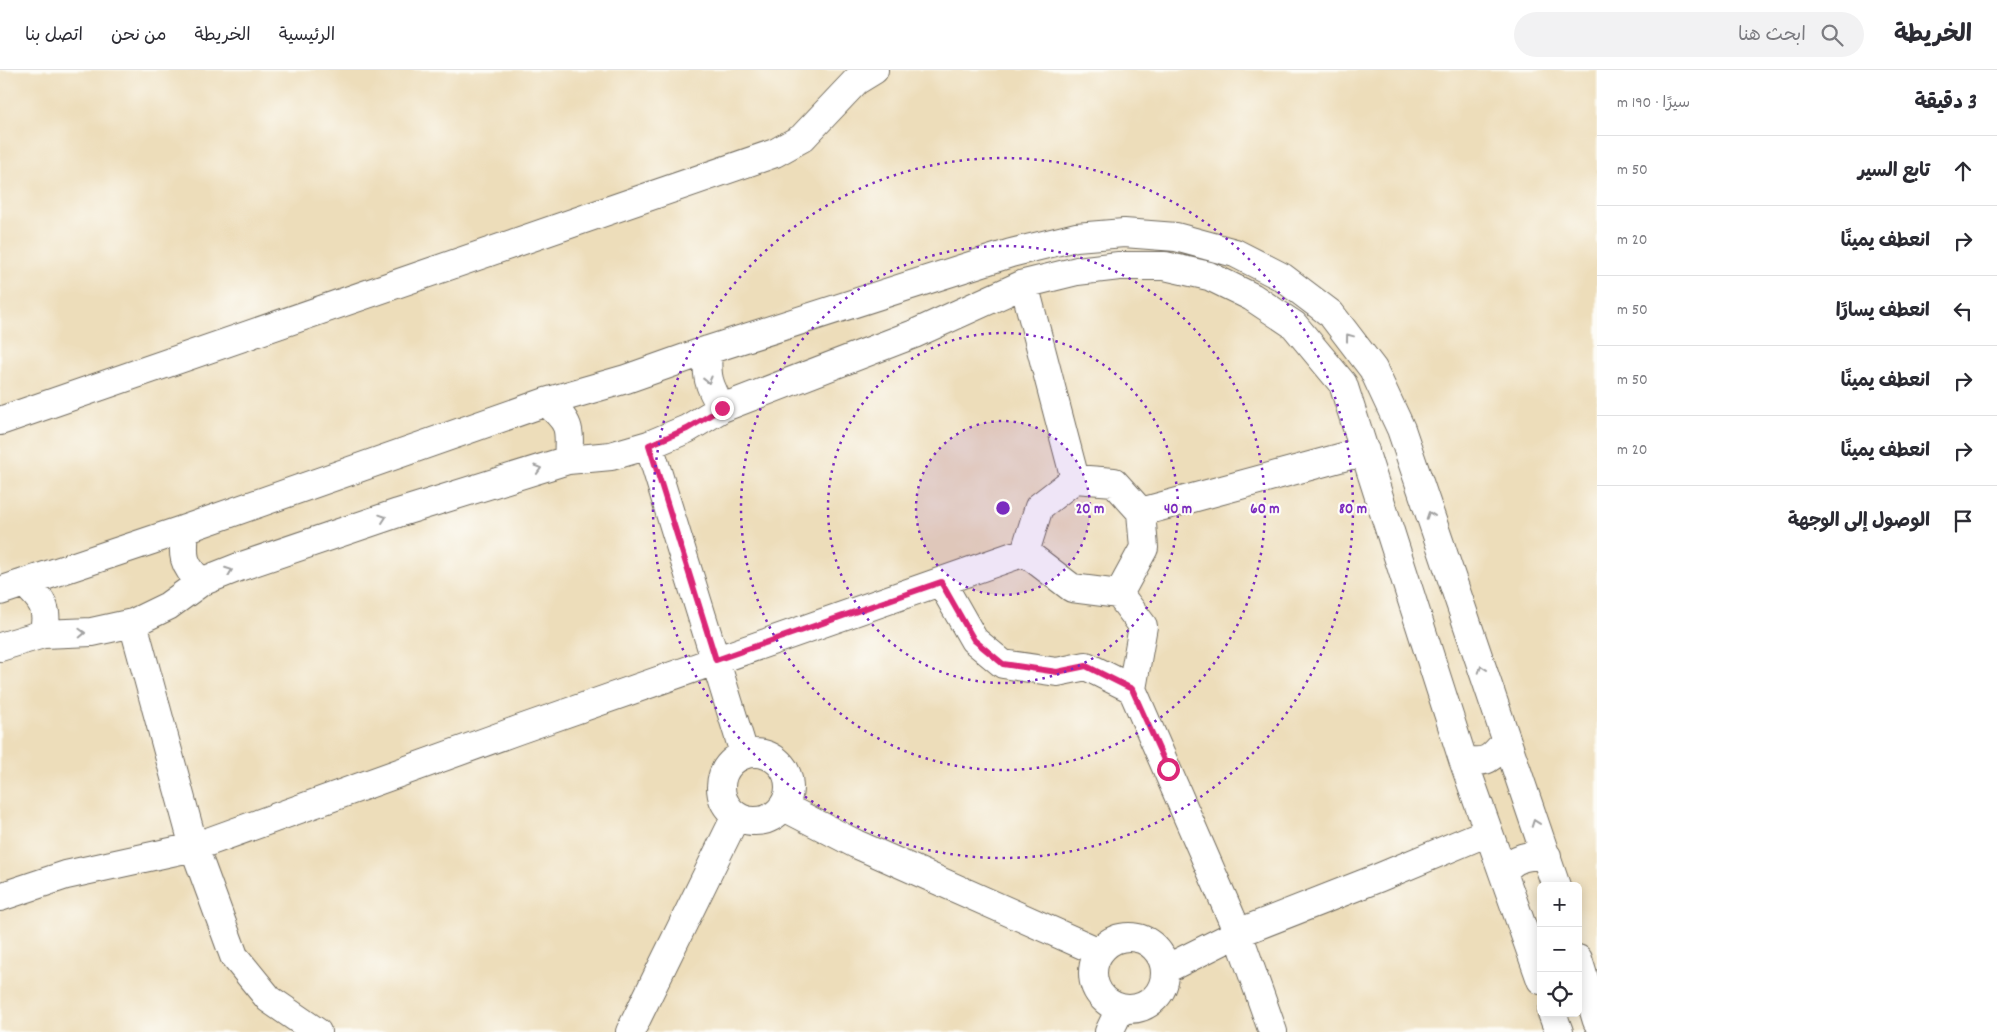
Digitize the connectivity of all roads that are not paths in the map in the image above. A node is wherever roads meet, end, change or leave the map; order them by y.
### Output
1 (874, 70) edge
2 (1024, 284) junction
3 (708, 350) junction
4 (1373, 369) junction
5 (1343, 384) junction
6 (546, 402) junction
7 (722, 408) junction
8 (0, 422) edge
9 (649, 445) junction
10 (1365, 451) junction
11 (568, 460) junction
12 (1075, 479) junction
13 (1141, 512) junction
14 (185, 529) junction
15 (1025, 552) junction
16 (201, 582) junction
17 (941, 582) junction
18 (12, 587) edge
19 (1119, 594) junction
20 (133, 623) junction
21 (43, 634) junction
22 (0, 647) edge
23 (716, 660) junction
24 (1132, 689) junction
25 (1506, 741) junction
26 (744, 753) junction
27 (1463, 760) junction
28 (784, 807) junction
29 (736, 816) junction
30 (1488, 832) junction
31 (194, 847) junction
32 (1547, 856) junction
33 (1503, 872) junction
34 (1555, 882) edge
35 (0, 897) edge
36 (1238, 933) junction
37 (1099, 952) junction
38 (1166, 969) junction
39 (1538, 972) edge
40 (1582, 972) edge
41 (1553, 1017) edge
42 (1115, 1021) edge
43 (1597, 1022) edge
44 (317, 1032) edge
45 (630, 1032) edge
46 (1273, 1032) edge
47 (1558, 1032) edge

1 - 8 street
2 - 5 street
2 - 7 street
2 - 12 street
4 -> 3 street
3 - 6 street
3 -> 7 street
4 - 5 street
25 -> 4 street
5 - 10 street
6 - 11 street
6 - 14 street
7 - 9 street
9 - 11 street
9 - 23 street
10 - 13 street
10 - 27 street
16 -> 11 street
12 - 13 street
12 - 15 street
13 - 19 street
14 - 16 street
14 - 18 street
15 - 17 street
15 - 19 street
16 - 20 street
17 - 23 street
17 - 24 street
18 - 21 street
19 - 24 street
21 -> 20 street
20 - 31 street
21 - 22 street
23 - 26 street
23 - 31 street
24 - 36 street
25 - 27 street
32 -> 25 street
26 - 28 street
26 - 29 street
27 - 30 street
28 - 29 street
28 - 37 street
29 - 45 street
30 - 33 street
30 - 36 street
31 - 35 street
31 - 44 street
32 - 33 street
32 - 34 street
33 - 39 street
36 - 38 street
36 - 46 street
37 - 38 street
37 - 42 street
38 - 42 street
40 - 43 street
41 - 47 street

